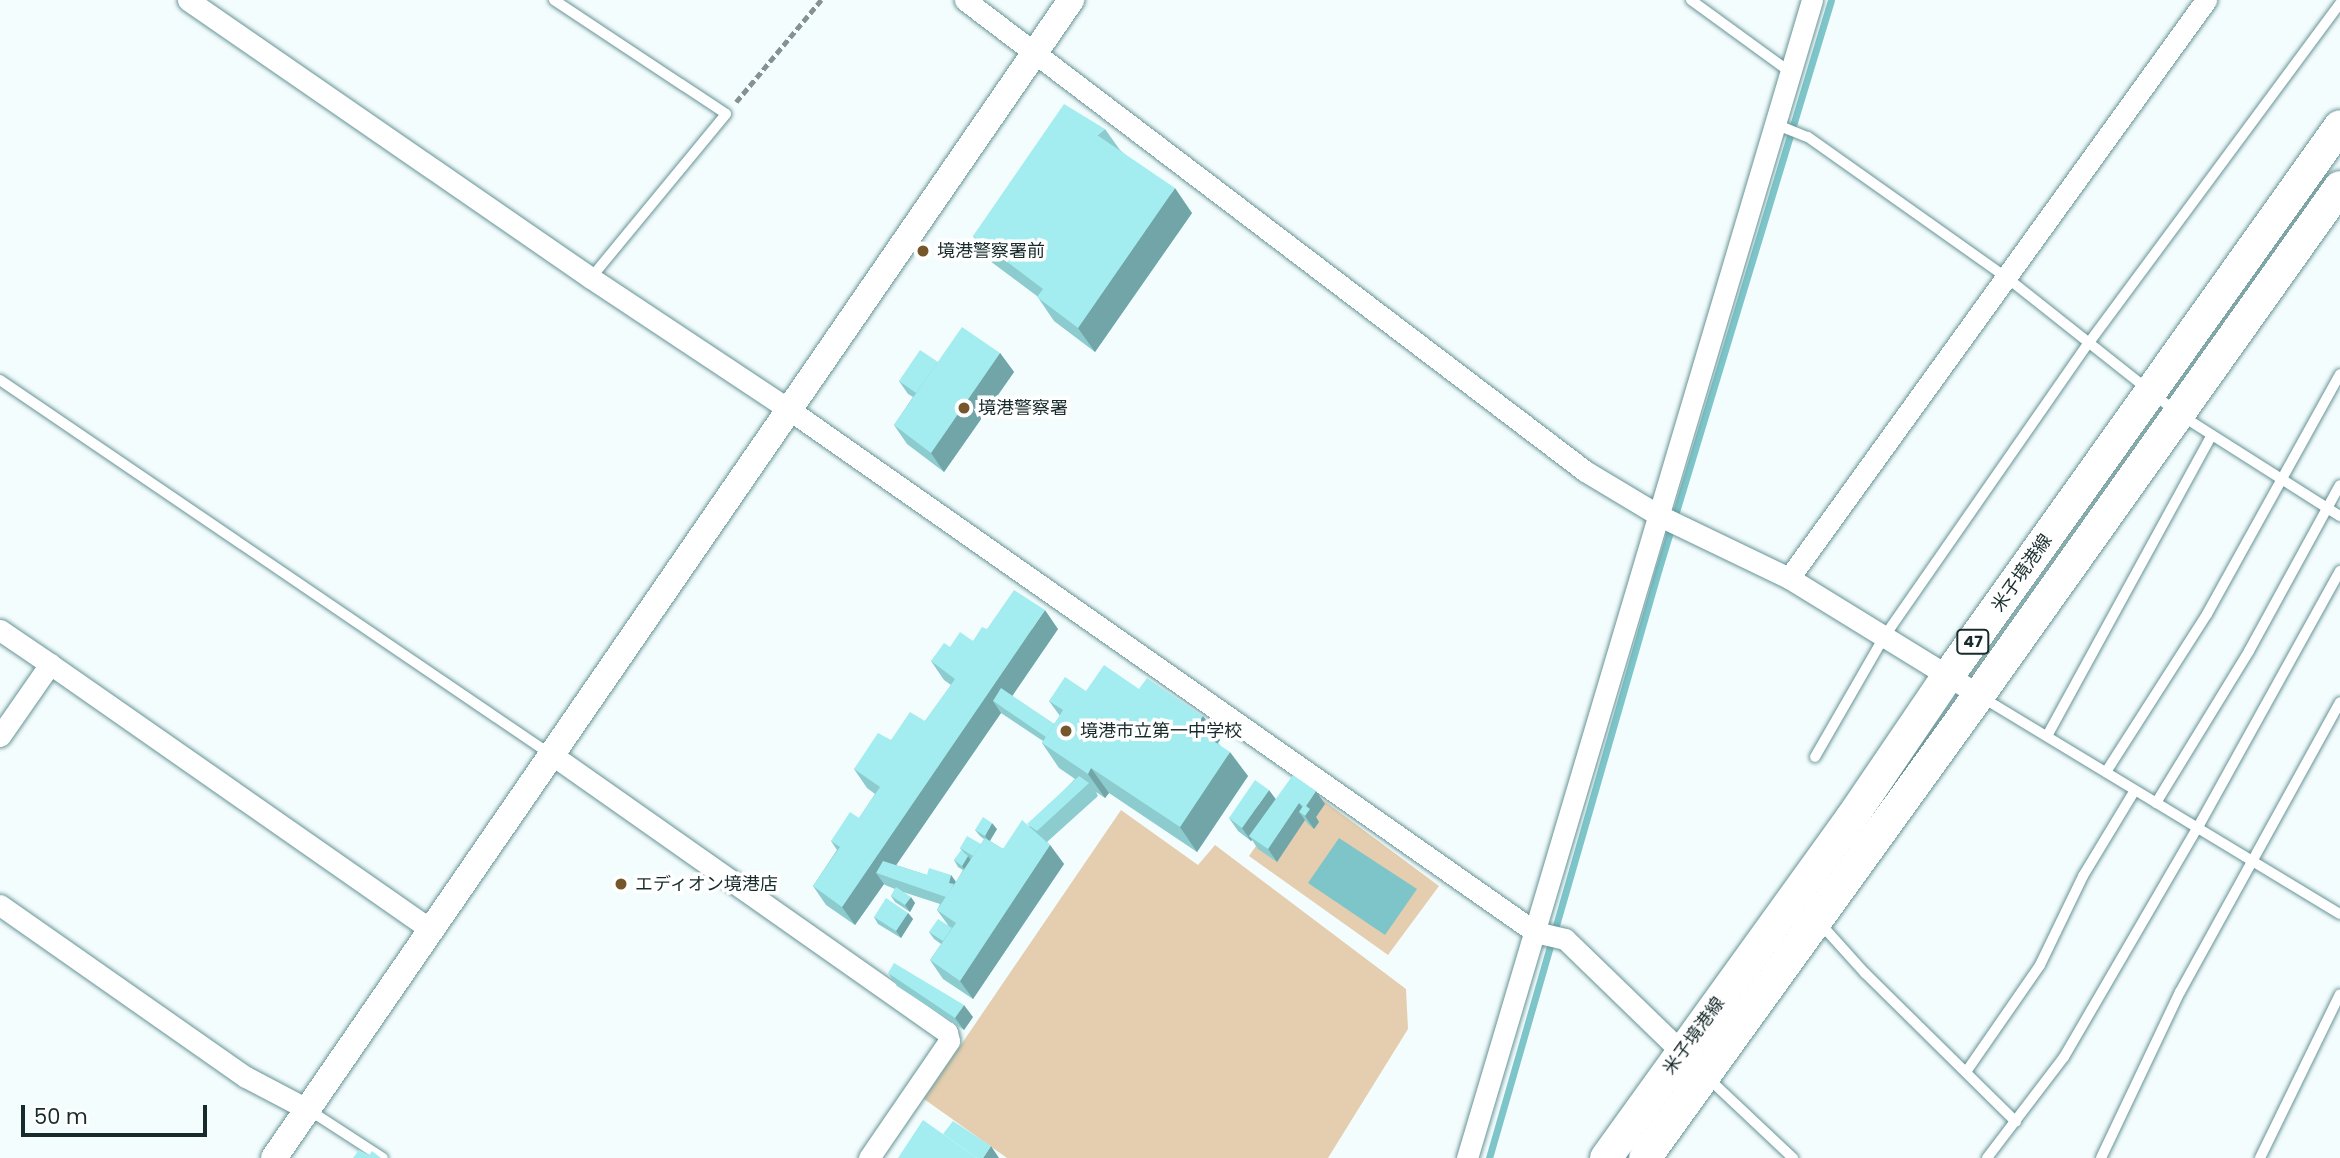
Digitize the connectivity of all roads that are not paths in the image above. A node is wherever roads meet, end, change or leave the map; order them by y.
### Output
1 (188, 0) edge
2 (554, 0) edge
3 (965, 0) edge
4 (1071, 0) edge
5 (1691, 0) edge
6 (1812, 0) edge
7 (2206, 0) edge
8 (2340, 3) edge
9 (1035, 53) junction
10 (1790, 72) junction
11 (1775, 124) junction
12 (2340, 126) edge
13 (2340, 187) edge
14 (2006, 277) junction
15 (592, 278) junction
16 (2088, 344) junction
17 (2340, 374) edge
18 (0, 380) edge
19 (2151, 392) junction
20 (787, 408) junction
21 (2179, 414) junction
22 (2212, 435) junction
23 (2280, 478) junction
24 (2340, 485) edge
25 (2327, 508) junction
26 (1660, 516) junction
27 (2340, 516) edge
28 (2340, 571) edge
29 (1788, 578) junction
30 (0, 630) edge
31 (1884, 636) junction
32 (50, 664) junction
33 (1948, 676) junction
34 (1979, 695) junction
35 (2340, 702) edge
36 (0, 736) edge
37 (2048, 736) junction
38 (551, 754) junction
39 (1815, 757) dead end
40 (2106, 772) junction
41 (2135, 790) junction
42 (2156, 803) junction
43 (2198, 827) junction
44 (2253, 861) junction
45 (0, 905) edge
46 (2340, 914) edge
47 (1817, 919) junction
48 (430, 929) junction
49 (1535, 932) junction
50 (2340, 994) edge
51 (1683, 1052) junction
52 (1966, 1072) junction
53 (1705, 1075) junction
54 (307, 1110) junction
55 (2016, 1122) junction
56 (274, 1158) edge
57 (383, 1158) edge
58 (869, 1158) edge
59 (1467, 1158) edge
60 (1606, 1158) edge
61 (1645, 1158) edge
62 (1793, 1158) edge
63 (1987, 1158) edge
64 (2101, 1158) edge
65 (2260, 1158) edge

1 - 15 street
2 - 15 lane
3 - 9 street
4 - 9 street
5 - 10 lane
6 - 10 street
7 - 14 street
8 - 16 lane
9 - 20 street
9 - 26 street
10 - 11 street
11 - 14 lane
11 - 26 street
12 - 19 main road, 米子境港線 / 47
13 - 21 main road, 米子境港線 / 47
14 - 16 lane
14 - 29 street
15 - 20 street
16 - 19 lane
16 - 31 lane
17 - 23 lane
18 - 38 lane
19 - 21 lane
19 - 33 main road, 米子境港線 / 47
20 - 38 street
20 - 49 street
21 - 22 lane
21 - 34 main road, 米子境港線 / 47
22 - 23 lane
22 - 37 lane
23 - 25 lane
23 - 40 lane
24 - 25 lane
25 - 27 lane
25 - 42 lane
26 - 29 street
26 - 49 street
28 - 43 lane
29 - 31 street
30 - 32 street
31 - 33 street
31 - 39 lane
32 - 36 street
32 - 48 street
33 - 34 street
33 - 51 main road, 米子境港線 / 47
34 - 37 lane
34 - 47 main road, 米子境港線 / 47
35 - 44 lane
37 - 40 lane
38 - 48 street
38 - 58 street
40 - 41 lane
41 - 42 lane
41 - 52 lane
42 - 43 lane
43 - 44 lane
43 - 55 lane
44 - 46 lane
44 - 64 lane
45 - 54 street
47 - 52 lane
47 - 53 main road, 米子境港線 / 47
48 - 54 street
49 - 51 street
49 - 59 street
50 - 65 lane
51 - 53 street
51 - 60 main road, 米子境港線 / 47
52 - 55 lane
53 - 61 main road, 米子境港線 / 47
53 - 62 lane
54 - 56 street
54 - 57 lane
55 - 63 lane

